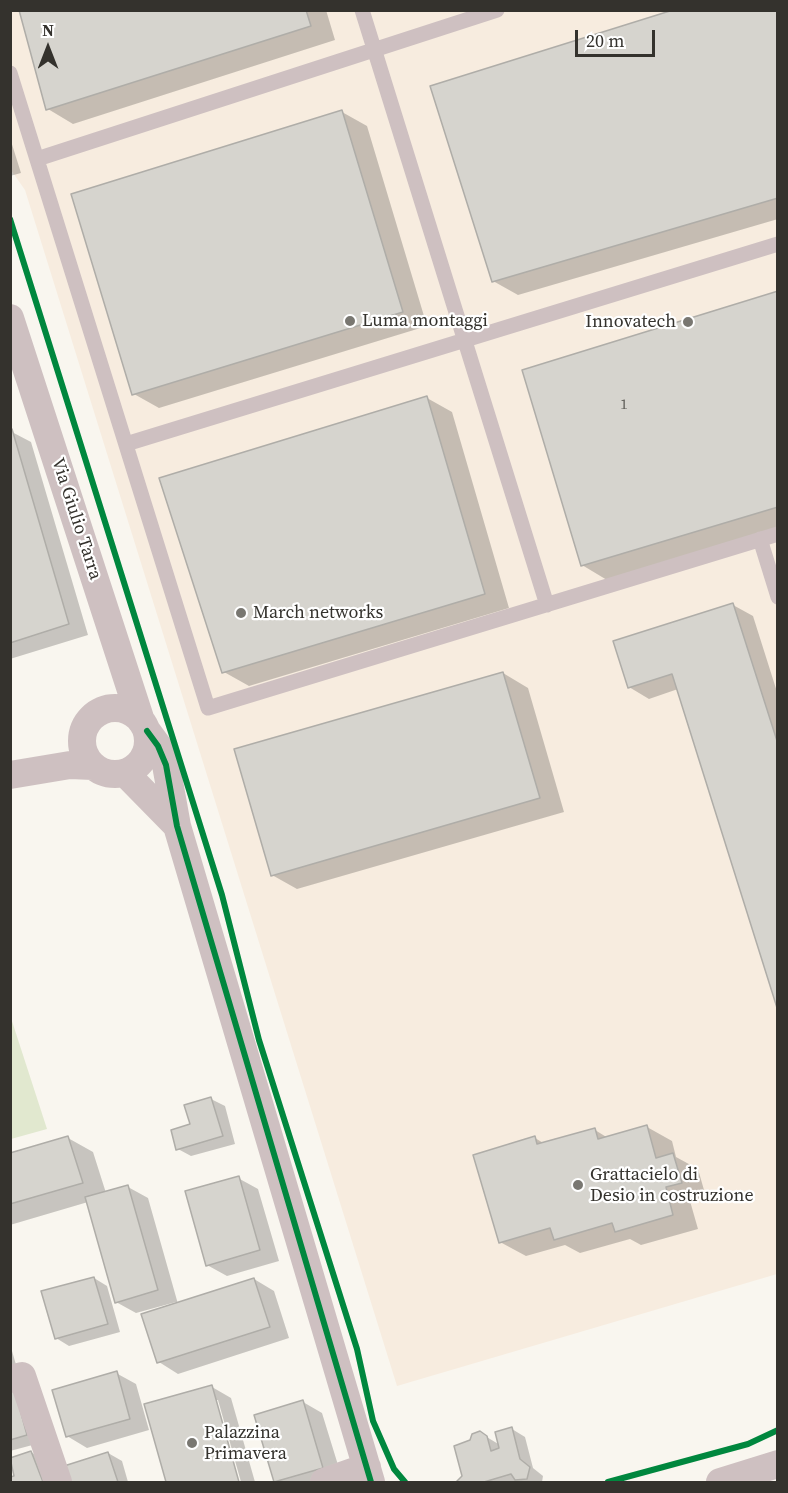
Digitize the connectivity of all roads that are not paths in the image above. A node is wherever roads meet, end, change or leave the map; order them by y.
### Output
1 (362, 10) edge
2 (497, 10) edge
3 (374, 50) junction
4 (10, 73) edge
5 (37, 159) junction
6 (777, 244) edge
7 (10, 318) edge
8 (464, 340) junction
9 (126, 444) junction
10 (777, 534) edge
11 (760, 539) junction
12 (777, 597) edge
13 (547, 605) junction
14 (144, 726) junction
15 (82, 734) junction
16 (93, 766) junction
17 (125, 773) junction
18 (10, 774) edge
19 (177, 826) junction
20 (16, 1377) edge
21 (777, 1464) edge
22 (374, 1477) edge
23 (58, 1482) edge
24 (324, 1482) edge
25 (720, 1482) edge

1 - 3 lane
2 - 3 lane
3 - 5 lane
3 - 8 lane
4 - 5 lane
5 - 9 lane
6 - 8 lane
7 - 14 street, Via Giulio Tarra
8 - 9 lane
8 - 13 lane
9 - 13 lane
10 - 11 lane
11 - 12 lane
11 - 13 lane
14 - 15 street
14 - 17 street
14 - 19 street
15 - 16 street
15 - 18 street
16 - 17 street
16 - 18 street
17 - 19 street
19 - 22 street
20 - 23 street
21 - 25 street
22 - 24 street

